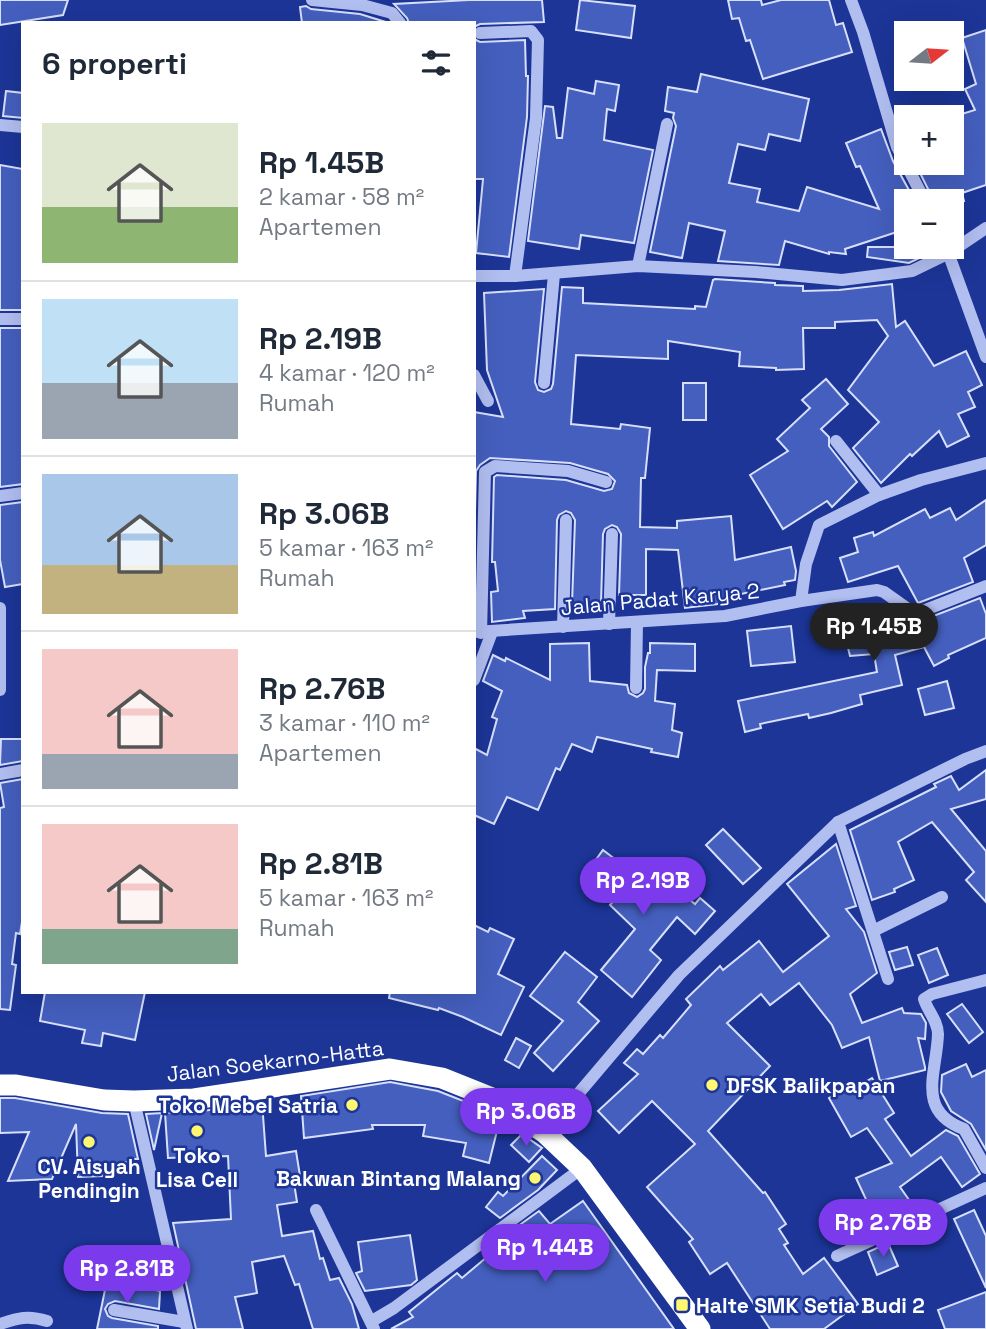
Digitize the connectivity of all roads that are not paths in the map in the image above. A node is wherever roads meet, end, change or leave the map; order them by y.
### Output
1 (312, 0) edge
2 (850, 0) edge
3 (399, 21) edge
4 (480, 33) dead end
5 (667, 124) dead end
6 (0, 125) edge
7 (21, 127) edge
8 (919, 189) edge
9 (986, 228) edge
10 (964, 240) edge
11 (932, 259) edge
12 (950, 259) edge
13 (638, 267) junction
14 (554, 274) junction
15 (476, 276) edge
16 (515, 276) junction
17 (0, 319) edge
18 (21, 319) edge
19 (986, 357) edge
20 (476, 379) edge
21 (544, 383) dead end
22 (488, 401) dead end
23 (835, 441) dead end
24 (986, 463) edge
25 (606, 482) dead end
26 (21, 493) edge
27 (879, 495) junction
28 (0, 496) edge
29 (566, 520) dead end
30 (611, 534) dead end
31 (986, 586) edge
32 (801, 601) junction
33 (0, 608) edge
34 (637, 622) junction
35 (610, 624) junction
36 (563, 627) junction
37 (483, 632) edge
38 (476, 669) edge
39 (636, 688) dead end
40 (0, 690) edge
41 (986, 751) edge
42 (21, 769) edge
43 (0, 774) edge
44 (838, 822) junction
45 (942, 897) dead end
46 (873, 931) junction
47 (888, 978) dead end
48 (986, 980) edge
49 (0, 1085) edge
50 (134, 1101) junction
51 (545, 1133) junction
52 (582, 1168) junction
53 (986, 1168) edge
54 (986, 1188) edge
55 (316, 1210) dead end
56 (837, 1256) dead end
57 (114, 1310) dead end
58 (47, 1321) dead end
59 (0, 1324) edge
60 (186, 1325) edge
61 (373, 1325) edge
62 (700, 1329) edge

1 - 3 street
2 - 8 street
4 - 16 street
5 - 13 street
6 - 7 street
9 - 10 street
11 - 13 street
12 - 19 street
13 - 14 street
14 - 16 street
14 - 21 street
15 - 16 street
17 - 18 street
20 - 22 street
23 - 27 street
24 - 27 street
25 - 37 street
26 - 28 street
27 - 32 street
29 - 36 street
30 - 35 street
31 - 32 street, Jalan Padat Karya 2
32 - 34 street, Jalan Padat Karya 2
33 - 40 street
34 - 35 street, Jalan Padat Karya 2
34 - 39 street
35 - 36 street, Jalan Padat Karya 2
36 - 37 street, Jalan Padat Karya 2
37 - 38 street
41 - 44 street
42 - 43 street
44 - 46 street
44 - 51 street
45 - 46 street
46 - 47 street
48 - 53 street
49 - 50 highway, Jalan Soekarno-Hatta
50 - 51 highway, Jalan Soekarno-Hatta
50 - 60 street
51 - 52 highway, Jalan Soekarno-Hatta
52 - 61 street
52 - 62 highway, Jalan Soekarno-Hatta
54 - 56 street
55 - 61 street
57 - 60 street
58 - 59 street

